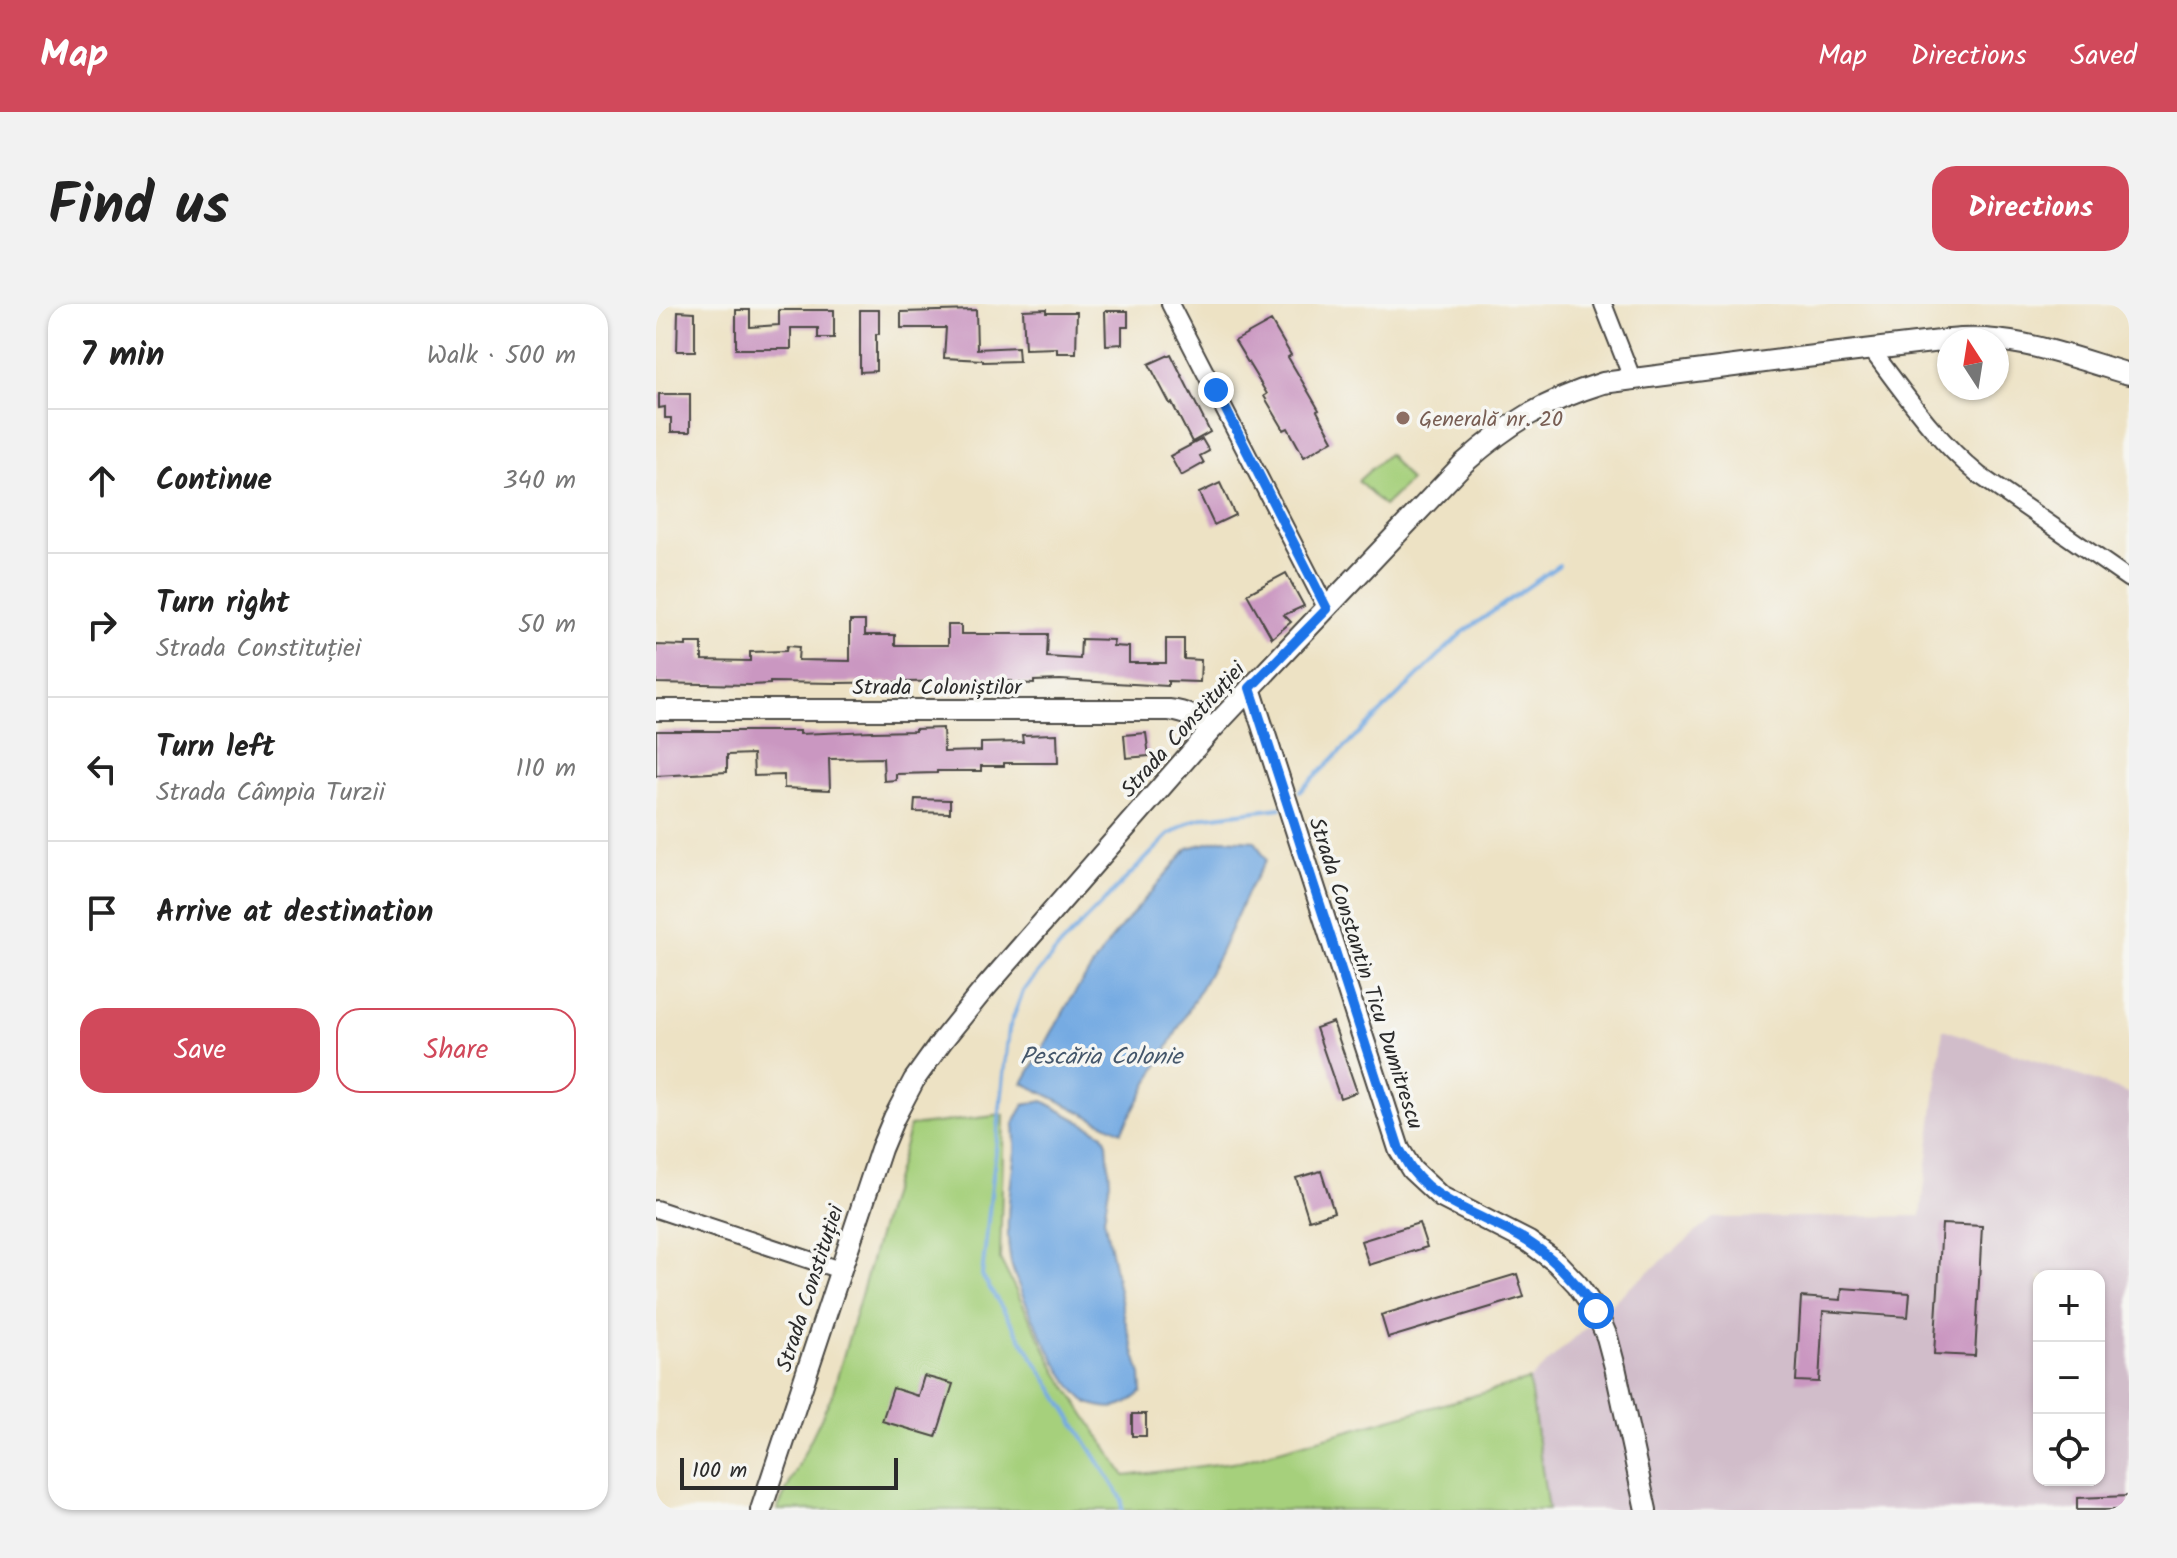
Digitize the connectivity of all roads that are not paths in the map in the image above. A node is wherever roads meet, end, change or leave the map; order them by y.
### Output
1 (1170, 304) edge
2 (1603, 304) edge
3 (2009, 340) edge
4 (1937, 341) edge
5 (1870, 348) junction
6 (2129, 374) edge
7 (1632, 378) junction
8 (2129, 579) edge
9 (1327, 609) junction
10 (1250, 688) junction
11 (656, 710) edge
12 (1212, 729) junction
13 (656, 1209) edge
14 (840, 1270) junction
15 (761, 1510) edge
16 (1646, 1510) edge

1 - 9 street
2 - 7 street
3 - 6 street, Strada Constituției
4 - 5 street, Strada Constituției
5 - 7 street, Strada Constituției
5 - 8 street
7 - 9 street, Strada Constituției
9 - 10 street, Strada Constituției
10 - 12 street, Strada Constituției
10 - 16 street, Strada Constantin Ticu Dumitrescu
11 - 12 street, Strada Coloniștilor
12 - 14 street, Strada Constituției
13 - 14 street
14 - 15 street, Strada Constituției

